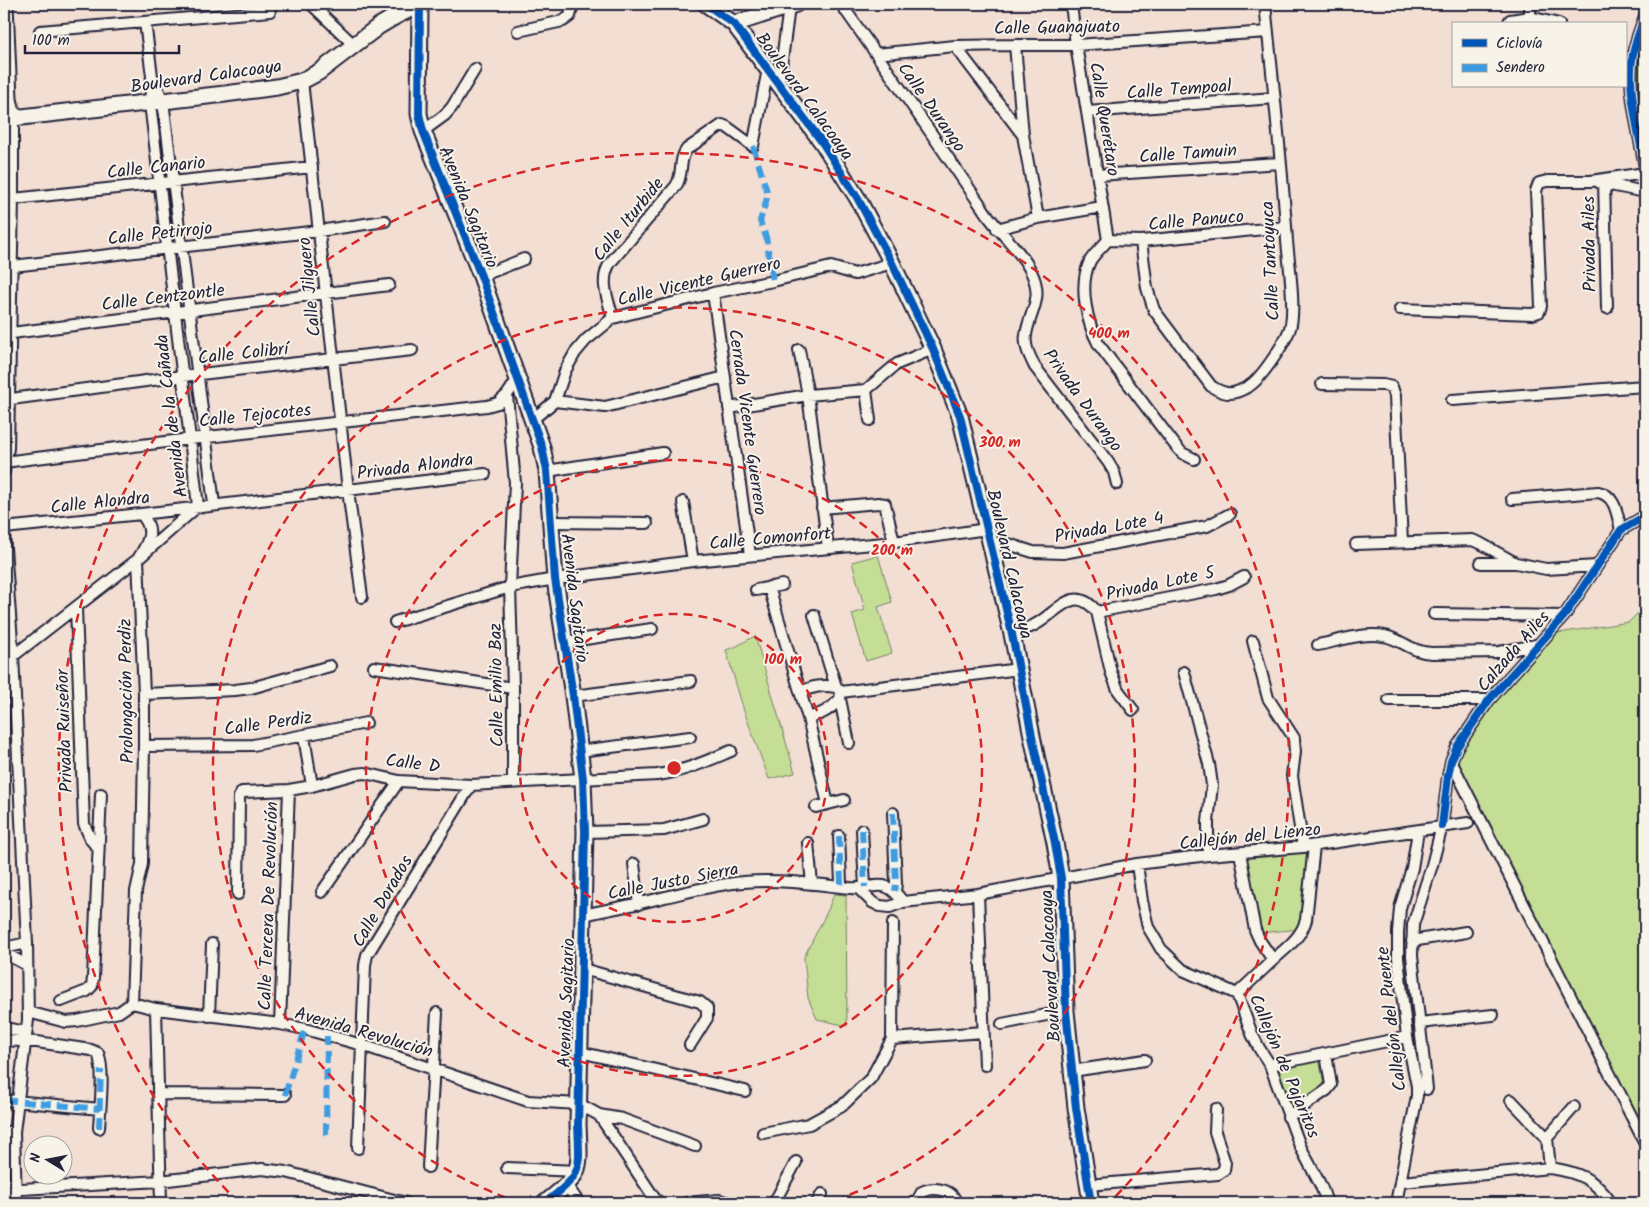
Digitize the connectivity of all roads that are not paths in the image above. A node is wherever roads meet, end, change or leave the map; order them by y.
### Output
1 (5, 4) edge
2 (311, 4) edge
3 (420, 4) edge
4 (573, 4) edge
5 (706, 4) edge
6 (841, 4) edge
7 (1070, 4) edge
8 (1265, 4) edge
9 (1530, 4) edge
10 (793, 5) edge
11 (393, 10) edge
12 (270, 11) dead end
13 (1530, 16) junction
14 (1645, 16) edge
15 (145, 22) junction
16 (1509, 22) edge
17 (1552, 22) edge
18 (734, 24) junction
19 (40, 31) dead end
20 (518, 31) dead end
21 (1268, 32) junction
22 (1015, 44) junction
23 (355, 46) junction
24 (955, 46) junction
25 (1076, 46) junction
26 (876, 54) junction
27 (475, 69) dead end
28 (768, 69) junction
29 (302, 81) junction
30 (779, 83) junction
31 (1274, 98) junction
32 (157, 102) junction
33 (7, 112) edge
34 (1087, 112) junction
35 (423, 131) junction
36 (1023, 135) junction
37 (1280, 163) junction
38 (312, 166) junction
39 (1645, 167) edge
40 (1645, 173) edge
41 (1098, 175) junction
42 (173, 182) junction
43 (1604, 182) junction
44 (160, 184) junction
45 (1645, 192) edge
46 (8, 199) edge
47 (1102, 207) junction
48 (1038, 218) junction
49 (385, 221) dead end
50 (1286, 228) junction
51 (997, 229) junction
52 (319, 231) junction
53 (1108, 240) junction
54 (1141, 241) junction
55 (182, 248) junction
56 (168, 249) junction
57 (524, 259) dead end
58 (892, 263) junction
59 (8, 266) edge
60 (480, 276) junction
61 (390, 285) dead end
62 (713, 292) junction
63 (326, 294) junction
64 (1607, 308) dead end
65 (1400, 309) dead end
66 (189, 310) junction
67 (175, 311) junction
68 (613, 318) junction
69 (7, 333) edge
70 (933, 349) junction
71 (412, 350) dead end
72 (799, 350) dead end
73 (333, 359) junction
74 (197, 374) junction
75 (183, 376) junction
76 (725, 377) junction
77 (517, 380) junction
78 (1322, 384) dead end
79 (1645, 386) edge
80 (866, 390) junction
81 (507, 395) junction
82 (808, 396) junction
83 (6, 400) edge
84 (1452, 400) dead end
85 (555, 401) junction
86 (729, 408) junction
87 (533, 419) junction
88 (870, 420) dead end
89 (340, 422) junction
90 (205, 437) junction
91 (190, 439) junction
92 (663, 453) dead end
93 (1194, 459) dead end
94 (5, 465) edge
95 (547, 471) junction
96 (485, 474) dead end
97 (1118, 484) dead end
98 (348, 490) junction
99 (1512, 499) dead end
100 (683, 502) dead end
101 (214, 504) junction
102 (198, 506) junction
103 (822, 508) junction
104 (142, 514) junction
105 (1230, 514) dead end
106 (1645, 516) edge
107 (551, 522) junction
108 (647, 523) dead end
109 (4, 528) edge
110 (1621, 530) junction
111 (4, 534) edge
112 (989, 536) junction
113 (894, 542) junction
114 (1402, 542) junction
115 (1356, 544) dead end
116 (828, 548) junction
117 (750, 555) junction
118 (138, 559) junction
119 (692, 561) junction
120 (1480, 563) dead end
121 (1516, 563) junction
122 (1597, 566) junction
123 (1244, 577) dead end
124 (555, 578) junction
125 (782, 585) dead end
126 (510, 587) junction
127 (769, 587) junction
128 (756, 590) dead end
129 (362, 597) dead end
130 (76, 608) junction
131 (1097, 612) junction
132 (1434, 614) dead end
133 (814, 615) dead end
134 (1564, 616) junction
135 (395, 622) dead end
136 (652, 629) dead end
137 (1012, 634) junction
138 (1253, 641) dead end
139 (565, 642) junction
140 (1318, 645) dead end
141 (1536, 645) junction
142 (13, 656) junction
143 (4, 663) edge
144 (330, 666) dead end
145 (374, 667) dead end
146 (1019, 669) junction
147 (1184, 672) dead end
148 (692, 681) dead end
149 (513, 688) junction
150 (801, 692) junction
151 (839, 693) junction
152 (144, 694) junction
153 (573, 696) junction
154 (1389, 700) dead end
155 (1489, 700) junction
156 (1132, 710) dead end
157 (808, 718) junction
158 (366, 723) dead end
159 (304, 736) junction
160 (690, 737) dead end
161 (849, 743) dead end
162 (144, 746) junction
163 (580, 751) junction
164 (731, 751) dead end
165 (1451, 762) junction
166 (583, 779) junction
167 (399, 781) junction
168 (513, 783) junction
169 (471, 785) junction
170 (312, 786) junction
171 (289, 790) junction
172 (101, 794) dead end
173 (844, 800) dead end
174 (828, 804) junction
175 (816, 807) dead end
176 (893, 813) dead end
177 (704, 819) dead end
178 (1468, 823) dead end
179 (1442, 826) junction
180 (862, 830) dead end
181 (1418, 831) junction
182 (586, 832) junction
183 (839, 836) dead end
184 (808, 844) dead end
185 (1314, 846) junction
186 (1302, 847) junction
187 (98, 848) junction
188 (1240, 853) junction
189 (1208, 855) junction
190 (634, 864) dead end
191 (1137, 864) junction
192 (1061, 878) junction
193 (812, 884) junction
194 (840, 887) junction
195 (862, 888) junction
196 (895, 891) junction
197 (322, 892) dead end
198 (238, 894) dead end
199 (978, 894) junction
200 (903, 902) junction
201 (639, 904) junction
202 (584, 915) junction
203 (893, 924) dead end
204 (1466, 932) dead end
205 (1412, 941) junction
206 (27, 943) junction
207 (212, 944) dead end
208 (4, 948) edge
209 (4, 953) edge
210 (1273, 960) junction
211 (27, 964) junction
212 (583, 969) junction
213 (1237, 994) junction
214 (61, 1001) dead end
215 (135, 1004) junction
216 (156, 1010) junction
217 (1066, 1011) junction
218 (28, 1012) junction
219 (436, 1013) dead end
220 (1492, 1015) dead end
221 (210, 1016) junction
222 (1419, 1023) junction
223 (280, 1024) junction
224 (1002, 1024) dead end
225 (4, 1028) edge
226 (983, 1032) junction
227 (26, 1037) junction
228 (1407, 1037) junction
229 (892, 1039) junction
230 (4, 1040) edge
231 (362, 1045) junction
232 (690, 1045) dead end
233 (580, 1052) junction
234 (1326, 1054) junction
235 (1145, 1060) dead end
236 (985, 1065) dead end
237 (1270, 1065) junction
238 (434, 1069) junction
239 (1072, 1071) junction
240 (1427, 1089) dead end
241 (745, 1091) dead end
242 (158, 1094) junction
243 (285, 1095) dead end
244 (4, 1100) edge
245 (1511, 1100) dead end
246 (17, 1101) junction
247 (579, 1104) junction
248 (1574, 1107) dead end
249 (100, 1109) junction
250 (1216, 1109) dead end
251 (599, 1115) junction
252 (1288, 1117) junction
253 (99, 1128) dead end
254 (9, 1132) edge
255 (762, 1133) dead end
256 (1547, 1138) junction
257 (1645, 1143) edge
258 (695, 1146) dead end
259 (358, 1148) dead end
260 (796, 1162) dead end
261 (428, 1167) dead end
262 (507, 1168) dead end
263 (1550, 1168) junction
264 (578, 1171) junction
265 (160, 1181) junction
266 (1401, 1182) junction
267 (1088, 1185) junction
268 (567, 1186) junction
269 (4, 1190) edge
270 (15, 1190) junction
271 (16, 1203) edge
272 (161, 1203) edge
273 (406, 1203) edge
274 (545, 1203) edge
275 (579, 1203) edge
276 (660, 1203) edge
277 (686, 1203) edge
278 (729, 1203) edge
279 (774, 1203) edge
280 (916, 1203) edge
281 (956, 1203) edge
282 (1091, 1203) edge
283 (1327, 1203) edge
284 (1396, 1203) edge
285 (1611, 1203) edge

1 - 33 street
2 - 23 street
3 - 11 street, Boulevard Calacoaya
3 - 35 street, Avenida Sagitario
4 - 20 street
5 - 18 street, Boulevard Calacoaya
6 - 26 street, Calle Durango
7 - 25 street, Calle Querétaro
8 - 21 street, Calle Tantoyuca
9 - 13 street
10 - 18 street
10 - 30 street
11 - 23 street, Boulevard Calacoaya
12 - 15 street
13 - 16 street
13 - 17 street
14 - 39 street
15 - 19 street
15 - 32 street
18 - 28 street, Boulevard Calacoaya
21 - 25 street, Calle Guanajuato
21 - 31 street, Calle Tantoyuca
22 - 24 street, Calle Guanajuato
22 - 25 street, Calle Guanajuato
22 - 36 street
23 - 29 street, Boulevard Calacoaya
24 - 26 street, Calle Guanajuato
24 - 36 street
25 - 34 street, Calle Querétaro
26 - 51 street, Calle Durango
27 - 35 street
28 - 30 street, Boulevard Calacoaya
28 - 68 street, Calle Iturbide
29 - 32 street, Boulevard Calacoaya
29 - 38 street, Calle Jilguero
30 - 58 street, Boulevard Calacoaya
31 - 34 street, Calle Tempoal
31 - 37 street, Calle Tantoyuca
32 - 33 street, Boulevard Calacoaya
32 - 42 street, Avenida de la Cañada
32 - 44 street, Avenida de la Cañada
33 - 46 street
34 - 41 street, Calle Querétaro
35 - 60 street, Avenida Sagitario
36 - 48 street
37 - 41 street, Calle Tamuin
37 - 50 street, Calle Tantoyuca
38 - 42 street, Calle Canario
38 - 52 street, Calle Jilguero
40 - 43 street
41 - 47 street, Calle Querétaro
42 - 44 street, Calle Canario
42 - 55 street, Avenida de la Cañada
43 - 45 street
43 - 64 street, Privada Ailes
43 - 65 street
44 - 46 street, Calle Canario
44 - 56 street, Avenida de la Cañada
46 - 59 street
47 - 48 street
47 - 53 street, Calle Querétaro
48 - 51 street
49 - 52 street, Calle Petirrojo
50 - 54 street, Calle Panuco
50 - 54 street, Calle Tantoyuca
51 - 97 street, Privada Durango
52 - 55 street, Calle Petirrojo
52 - 63 street, Calle Jilguero
53 - 54 street, Calle Panuco
53 - 93 street
55 - 56 street, Calle Petirrojo
55 - 66 street, Avenida de la Cañada
56 - 59 street, Calle Petirrojo
56 - 67 street, Avenida de la Cañada
57 - 60 street
58 - 62 street, Calle Vicente Guerrero
58 - 70 street, Boulevard Calacoaya
59 - 69 street
60 - 77 street, Avenida Sagitario
61 - 63 street, Calle Centzontle
62 - 68 street, Calle Vicente Guerrero
62 - 76 street, Cerrada Vicente Guerrero
63 - 66 street, Calle Centzontle
63 - 73 street, Calle Jilguero
66 - 67 street, Calle Centzontle
66 - 74 street, Avenida de la Cañada
67 - 69 street, Calle Centzontle
67 - 75 street, Avenida de la Cañada
68 - 85 street, Calle Vicente Guerrero
69 - 83 street
70 - 80 street
70 - 112 street, Boulevard Calacoaya
71 - 73 street, Calle Colibrí
72 - 82 street
73 - 74 street, Calle Colibrí
73 - 89 street, Calle Jilguero
74 - 75 street, Calle Colibrí
74 - 90 street, Avenida de la Cañada
75 - 83 street, Calle Colibrí
75 - 91 street, Avenida de la Cañada
76 - 85 street
76 - 86 street, Cerrada Vicente Guerrero
77 - 81 street
77 - 87 street, Avenida Sagitario
78 - 114 street
79 - 84 street
80 - 82 street
80 - 88 street
81 - 89 street, Calle Tejocotes
81 - 126 street, Calle Emilio Baz
82 - 86 street
82 - 103 street
83 - 94 street
85 - 87 street
86 - 117 street, Cerrada Vicente Guerrero
87 - 95 street, Avenida Sagitario
89 - 90 street, Calle Tejocotes
89 - 98 street, Calle Jilguero
90 - 91 street, Calle Tejocotes
90 - 101 street, Avenida de la Cañada
91 - 94 street, Calle Tejocotes
91 - 102 street, Avenida de la Cañada
92 - 95 street
95 - 107 street, Avenida Sagitario
96 - 98 street, Privada Alondra
98 - 101 street, Calle Alondra
98 - 129 street, Calle Jilguero
99 - 110 street
100 - 119 street
101 - 102 street, Calle Alondra
102 - 104 street, Calle Alondra
102 - 118 street, Avenida de la Cañada
103 - 113 street
103 - 116 street
104 - 109 street, Calle Alondra
104 - 118 street, Prolongación Perdiz
105 - 112 street, Privada Lote 4
106 - 110 street, Calzada Ailes
107 - 108 street
107 - 124 street, Avenida Sagitario
110 - 122 street, Calzada Ailes
111 - 142 street
112 - 113 street, Calle Comonfort
112 - 137 street, Boulevard Calacoaya
113 - 116 street, Calle Comonfort
114 - 115 street
114 - 121 street
116 - 117 street, Calle Comonfort
117 - 119 street, Calle Comonfort
118 - 130 street, Avenida de la Cañada
118 - 152 street, Prolongación Perdiz
119 - 124 street, Calle Comonfort
120 - 121 street
121 - 122 street
122 - 134 street, Calzada Ailes
123 - 131 street, Privada Lote 5
124 - 126 street, Calle Comonfort
124 - 139 street, Avenida Sagitario
125 - 127 street
126 - 135 street, Calle Comonfort
126 - 149 street, Calle Emilio Baz
127 - 128 street
127 - 150 street
130 - 142 street, Avenida de la Cañada
130 - 187 street, Privada Ruiseñor
131 - 137 street
131 - 156 street, Privada Lote 5
132 - 134 street
133 - 151 street
134 - 141 street, Calzada Ailes
136 - 139 street
137 - 146 street, Boulevard Calacoaya
138 - 186 street
139 - 153 street, Avenida Sagitario
140 - 141 street
141 - 155 street, Calzada Ailes
142 - 143 street, Avenida de la Cañada
142 - 206 street
144 - 152 street
145 - 149 street
146 - 151 street
146 - 192 street, Boulevard Calacoaya
147 - 189 street
148 - 153 street
149 - 168 street, Calle Emilio Baz
150 - 151 street
150 - 157 street
151 - 157 street
151 - 161 street
152 - 162 street, Prolongación Perdiz
153 - 163 street, Avenida Sagitario
154 - 155 street
155 - 165 street, Calzada Ailes
157 - 174 street
158 - 159 street, Calle Perdiz
159 - 162 street, Calle Perdiz
159 - 170 street
160 - 163 street
162 - 215 street, Prolongación Perdiz
163 - 166 street, Avenida Sagitario
164 - 166 street, Calle D
165 - 179 street, Calzada Ailes
165 - 257 street
166 - 168 street, Calle D
166 - 182 street, Avenida Sagitario
167 - 169 street, Calle D
167 - 170 street, Calle D
167 - 197 street
168 - 169 street, Calle D
169 - 231 street, Calle Dorados
170 - 171 street, Calle D
171 - 198 street, Calle D
171 - 223 street, Calle Tercera De Revolución
172 - 187 street
173 - 174 street
174 - 175 street
176 - 196 street
177 - 182 street
178 - 179 street, Callejón del Lienzo
179 - 181 street, Callejón del Lienzo
179 - 205 street, Calzada Ailes
180 - 195 street
181 - 185 street, Callejón del Lienzo
181 - 228 street, Callejón del Puente
182 - 202 street, Avenida Sagitario
183 - 194 street
184 - 193 street
185 - 186 street, Callejón del Lienzo
185 - 210 street
186 - 188 street, Callejón del Lienzo
187 - 214 street
188 - 189 street, Callejón del Lienzo
188 - 210 street
189 - 191 street, Callejón del Lienzo
190 - 201 street
191 - 192 street, Callejón del Lienzo
191 - 213 street, Callejón de Pajaritos
192 - 199 street
192 - 217 street, Boulevard Calacoaya
193 - 194 street, Calle Justo Sierra
193 - 201 street, Calle Justo Sierra
194 - 195 street, Calle Justo Sierra
195 - 196 street, Calle Justo Sierra
195 - 200 street
196 - 200 street
199 - 200 street
199 - 226 street
201 - 202 street, Calle Justo Sierra
202 - 212 street, Avenida Sagitario
203 - 229 street
204 - 205 street
205 - 222 street, Calzada Ailes
206 - 208 street
206 - 211 street
207 - 221 street
209 - 211 street
210 - 213 street
211 - 218 street
212 - 232 street
212 - 233 street, Avenida Sagitario
213 - 237 street, Callejón de Pajaritos
215 - 216 street, Avenida Revolución
215 - 218 street
216 - 221 street, Avenida Revolución
216 - 242 street
217 - 224 street
217 - 239 street, Boulevard Calacoaya
218 - 227 street
219 - 238 street
220 - 222 street
221 - 223 street, Avenida Revolución
222 - 240 street, Calzada Ailes
223 - 231 street, Avenida Revolución
225 - 227 street
226 - 229 street
226 - 236 street
227 - 230 street
227 - 246 street
227 - 249 street
228 - 234 street
228 - 266 street, Callejón del Puente
229 - 255 street
231 - 238 street, Avenida Revolución
231 - 259 street, Calle Dorados
233 - 241 street
233 - 247 street, Avenida Sagitario
234 - 237 street
234 - 252 street
235 - 239 street
237 - 252 street, Callejón de Pajaritos
238 - 247 street, Avenida Revolución
238 - 261 street
239 - 267 street, Boulevard Calacoaya
242 - 243 street
242 - 265 street
244 - 246 street
245 - 256 street
246 - 249 street
246 - 254 street
247 - 251 street
247 - 264 street, Avenida Sagitario
248 - 256 street
249 - 253 street
250 - 267 street
251 - 258 street
251 - 276 street
252 - 283 street, Callejón de Pajaritos
254 - 270 street
256 - 263 street
260 - 279 street
262 - 264 street
263 - 266 street
263 - 285 street
264 - 268 street
265 - 270 street
265 - 272 street
265 - 273 street
266 - 284 street, Callejón del Puente
267 - 282 street, Boulevard Calacoaya
268 - 274 street
268 - 275 street
269 - 270 street
270 - 271 street
277 - 278 street
280 - 281 street

